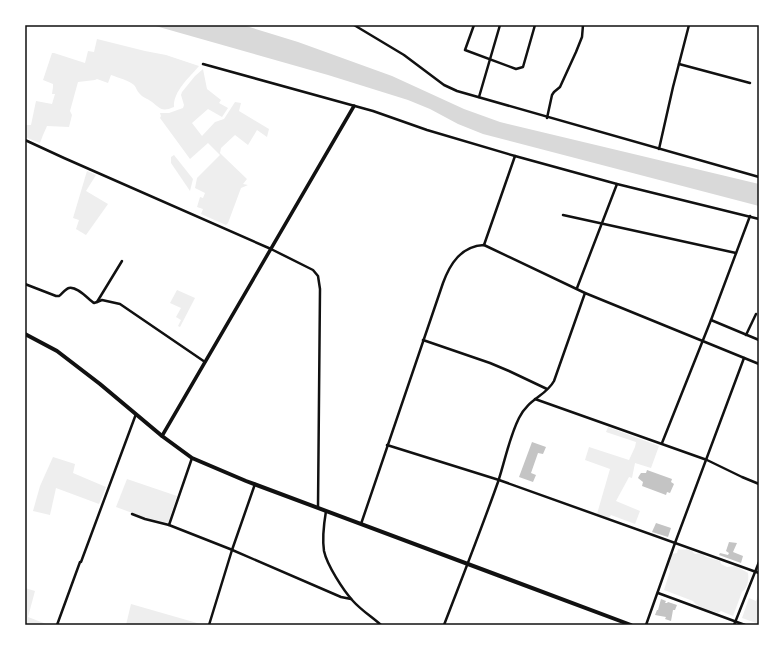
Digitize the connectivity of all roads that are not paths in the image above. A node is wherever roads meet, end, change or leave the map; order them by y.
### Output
1 (354, 25) edge
2 (474, 25) edge
3 (500, 25) edge
4 (535, 25) edge
5 (583, 25) edge
6 (689, 25) edge
7 (490, 59) junction
8 (203, 64) dead end
9 (679, 64) junction
10 (750, 83) dead end
11 (479, 97) junction
12 (354, 106) junction
13 (547, 118) junction
14 (25, 140) edge
15 (659, 149) junction
16 (515, 156) junction
17 (759, 177) edge
18 (617, 184) junction
19 (562, 215) dead end
20 (750, 216) junction
21 (759, 218) edge
22 (602, 224) junction
23 (484, 245) junction
24 (271, 248) junction
25 (736, 253) junction
26 (122, 260) dead end
27 (25, 284) edge
28 (577, 288) junction
29 (585, 293) junction
30 (97, 302) junction
31 (756, 314) dead end
32 (710, 320) junction
33 (25, 334) edge
34 (746, 335) junction
35 (424, 340) junction
36 (759, 340) edge
37 (702, 341) junction
38 (744, 358) junction
39 (205, 362) junction
40 (759, 364) edge
41 (547, 389) junction
42 (535, 399) junction
43 (136, 414) junction
44 (162, 436) junction
45 (662, 443) junction
46 (387, 445) junction
47 (192, 458) junction
48 (707, 460) junction
49 (498, 480) junction
50 (256, 484) junction
51 (759, 484) edge
52 (318, 507) junction
53 (326, 511) junction
54 (132, 514) dead end
55 (361, 524) junction
56 (169, 525) junction
57 (675, 543) junction
58 (232, 550) junction
59 (759, 562) edge
60 (468, 564) junction
61 (757, 572) edge
62 (658, 593) junction
63 (351, 599) junction
64 (735, 623) edge
65 (57, 625) edge
66 (209, 625) edge
67 (381, 625) edge
68 (444, 625) edge
69 (629, 625) edge
70 (646, 625) edge
71 (745, 625) edge

1 - 11 street
2 - 7 street
3 - 7 street
4 - 7 street
5 - 13 street
6 - 9 street
7 - 11 street
8 - 12 street
9 - 10 street
9 - 15 street
11 - 13 street
12 - 16 street
12 - 24 street
13 - 15 street
14 - 24 street
15 - 17 street
16 - 18 street
16 - 23 street
18 - 20 street
18 - 22 street
19 - 22 street
20 - 21 street
20 - 25 street
22 - 25 street
22 - 28 street
23 - 28 street
23 - 35 street
24 - 39 street
24 - 52 street
25 - 32 street
26 - 30 street
27 - 30 street
28 - 29 street
29 - 37 street
29 - 41 street
30 - 39 street
31 - 34 street
32 - 34 street
32 - 37 street
33 - 43 main road
34 - 36 street
35 - 41 street
35 - 46 street
37 - 38 street
37 - 45 street
38 - 40 street
38 - 48 street
39 - 44 street
41 - 42 street
42 - 45 street
42 - 49 street
43 - 44 main road
43 - 65 street
44 - 47 main road
45 - 48 street
46 - 49 street
46 - 55 street
47 - 50 main road
47 - 56 street
48 - 51 street
48 - 57 street
49 - 57 street
49 - 60 street
50 - 52 main road
50 - 58 street
52 - 53 main road
53 - 55 main road
53 - 63 street
54 - 56 street
55 - 60 main road
56 - 58 street
57 - 61 street
57 - 62 street
58 - 63 street
58 - 66 street
59 - 61 street
60 - 68 street
60 - 69 main road
61 - 64 street
62 - 64 street
62 - 70 street
63 - 67 street
64 - 71 street

